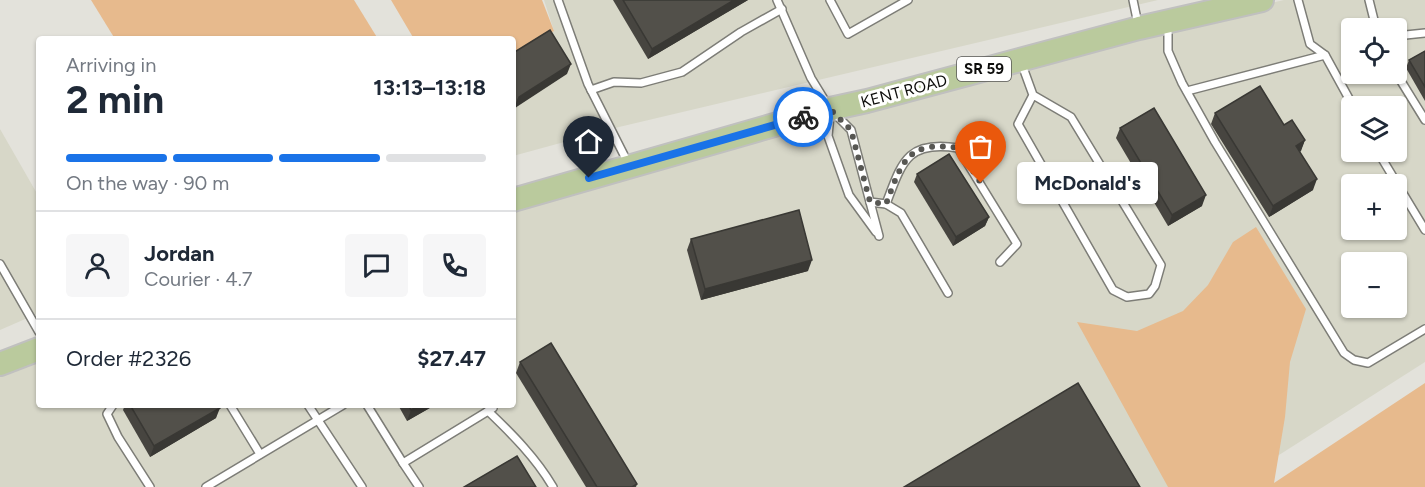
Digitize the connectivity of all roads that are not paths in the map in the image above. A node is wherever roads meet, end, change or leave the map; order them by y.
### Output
1 (558, 0) edge
2 (777, 0) edge
3 (830, 0) edge
4 (908, 0) edge
5 (1133, 0) edge
6 (1262, 0) edge
7 (1298, 0) edge
8 (1369, 0) edge
9 (1218, 5) edge
10 (782, 9) junction
11 (1374, 18) edge
12 (1168, 21) junction
13 (1138, 28) junction
14 (1425, 33) edge
15 (1407, 35) edge
16 (1325, 55) junction
17 (1020, 60) junction
18 (1403, 84) edge
19 (591, 90) junction
20 (1187, 91) junction
21 (1033, 95) junction
22 (1348, 96) edge
23 (830, 109) junction
24 (1425, 120) edge
25 (1384, 162) edge
26 (630, 166) junction
27 (516, 199) edge
28 (870, 202) junction
29 (886, 204) junction
30 (1425, 230) edge
31 (1000, 262) dead end
32 (1, 267) edge
33 (948, 294) dead end
34 (36, 327) edge
35 (1425, 329) edge
36 (36, 350) edge
37 (0, 363) edge
38 (111, 408) edge
39 (232, 408) edge
40 (310, 408) edge
41 (337, 408) edge
42 (369, 408) edge
43 (490, 408) edge
44 (317, 420) junction
45 (260, 454) junction
46 (403, 463) junction
47 (150, 487) edge
48 (206, 487) edge
49 (362, 487) edge
50 (418, 487) edge
51 (553, 487) edge

1 - 19 lane
2 - 10 lane
3 - 4 lane
5 - 13 lane
6 - 9 main road, KENT ROAD / SR 59
7 - 16 lane
8 - 11 lane
9 - 12 main road, KENT ROAD / SR 59
10 - 19 lane
10 - 23 lane
12 - 13 main road, KENT ROAD / SR 59
12 - 20 lane
13 - 17 main road, KENT ROAD / SR 59
14 - 15 lane
16 - 20 lane
16 - 22 lane
17 - 21 lane
17 - 23 main road, KENT ROAD / SR 59
18 - 24 lane
19 - 26 lane
20 - 35 lane
21 - 21 lane
23 - 26 main road, KENT ROAD / SR 59
23 - 28 lane
23 - 28 lane
25 - 30 lane
26 - 27 main road, KENT ROAD / SR 59
28 - 29 lane
29 - 31 lane
29 - 33 lane
32 - 34 lane
36 - 37 main road
38 - 47 lane
39 - 45 lane
40 - 44 lane
41 - 44 lane
42 - 46 lane
43 - 46 lane
43 - 51 lane
44 - 45 lane
44 - 49 lane
45 - 48 lane
46 - 50 lane

